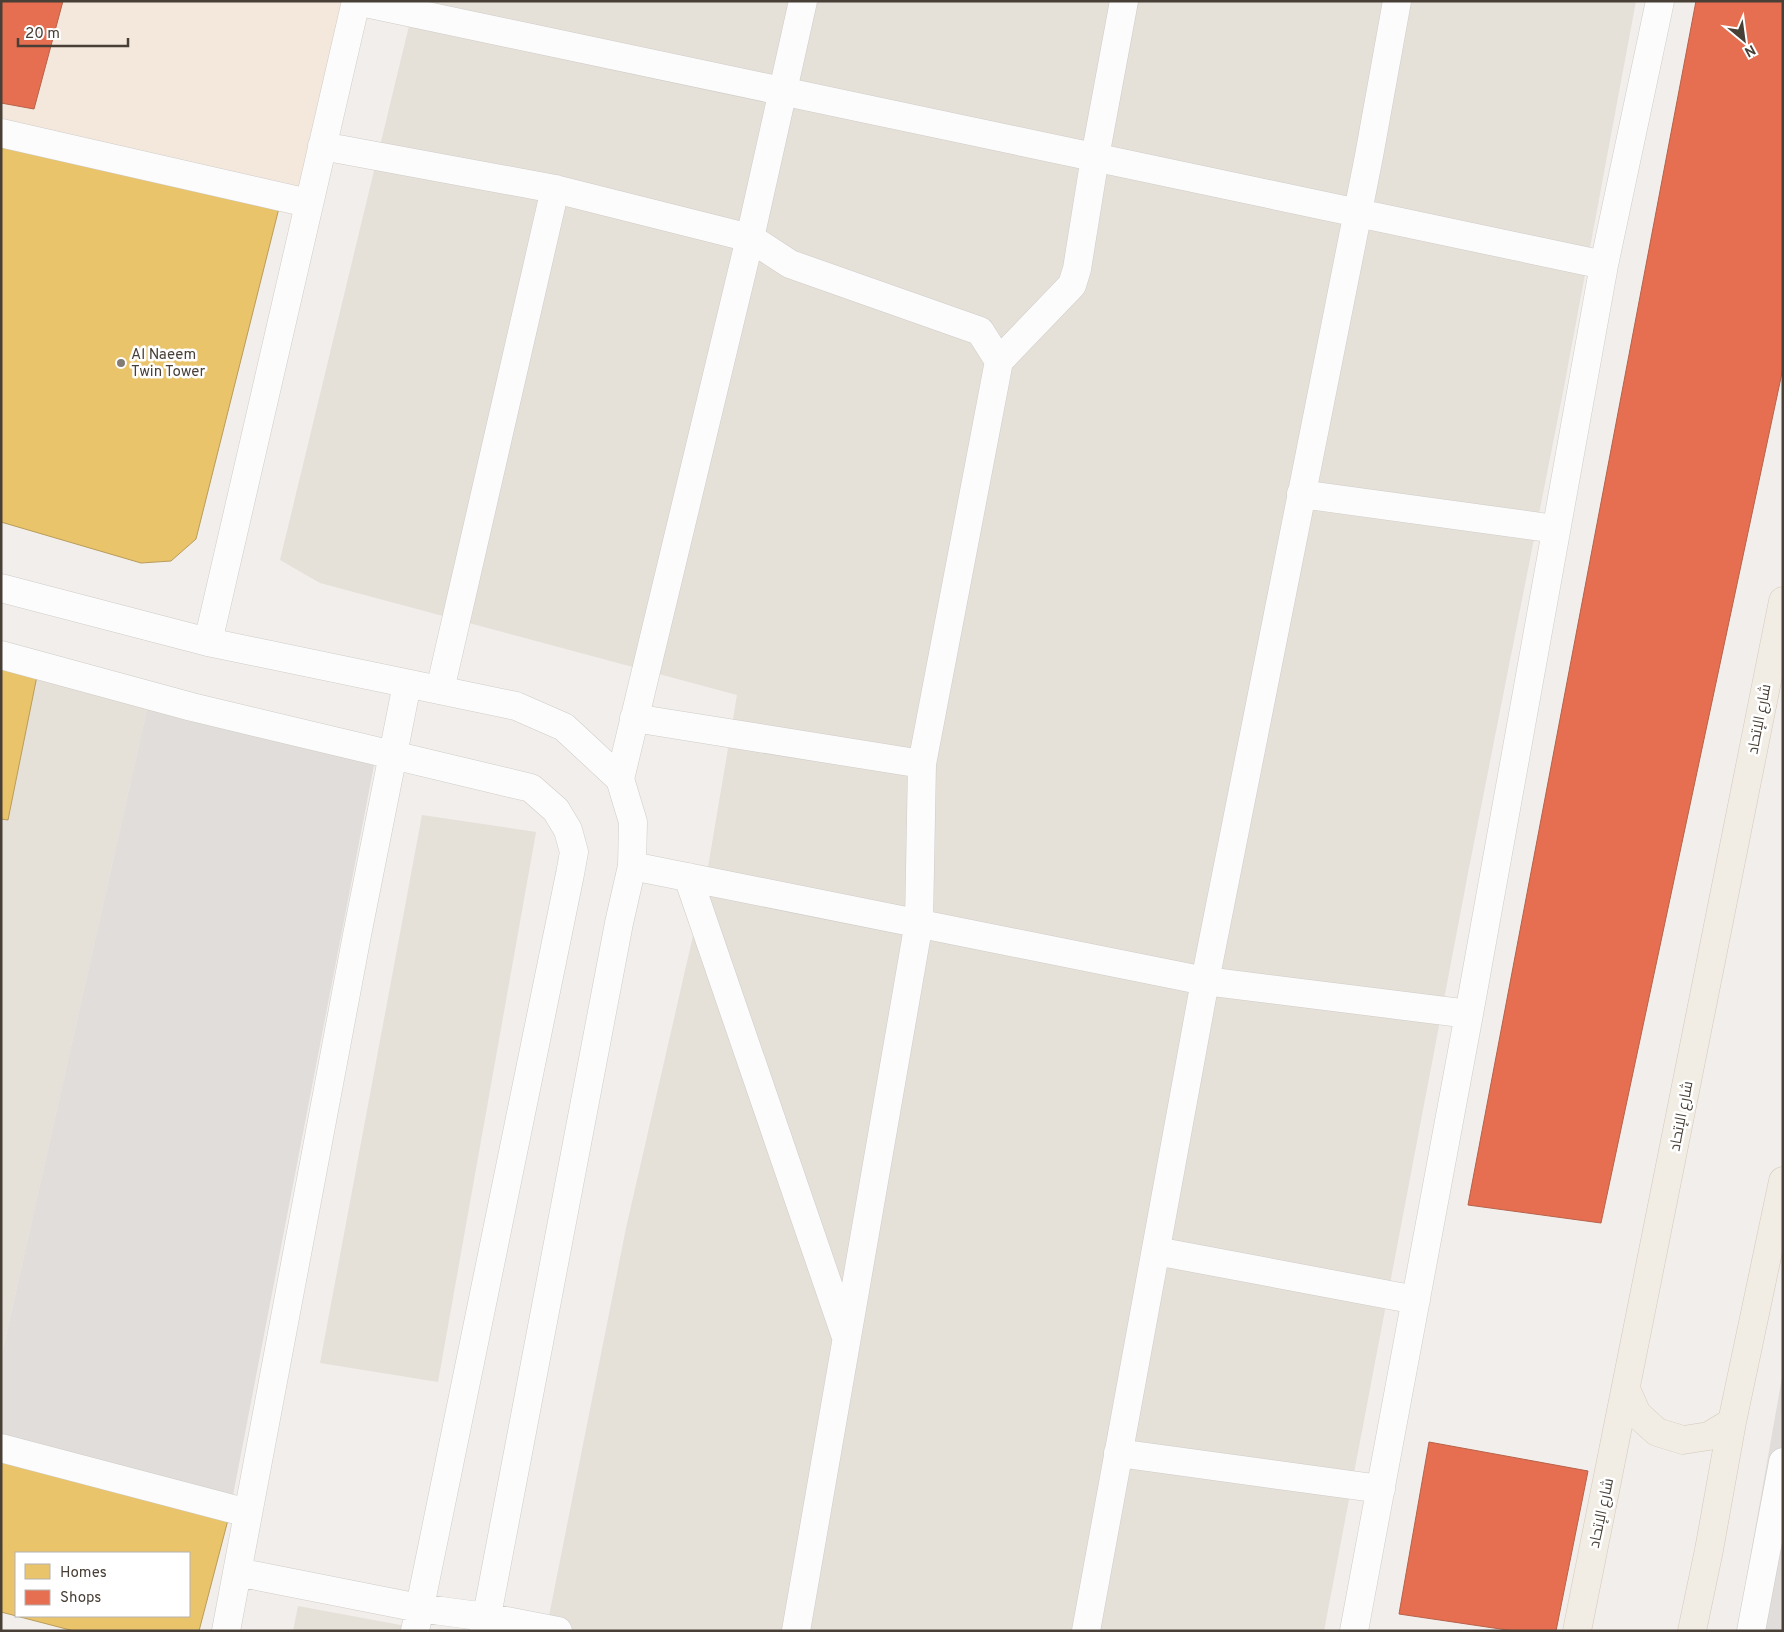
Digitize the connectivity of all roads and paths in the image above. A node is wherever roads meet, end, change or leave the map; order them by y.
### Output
1 (356, 1) edge
2 (803, 1) edge
3 (1124, 1) edge
4 (1397, 1) edge
5 (1660, 1) edge
6 (782, 91) junction
7 (1, 133) edge
8 (322, 146) junction
9 (1095, 158) junction
10 (555, 189) junction
11 (308, 203) junction
12 (1357, 213) junction
13 (750, 238) junction
14 (1604, 265) junction
15 (1000, 362) junction
16 (1301, 494) junction
17 (1556, 529) junction
18 (1, 588) edge
19 (1783, 601) edge
20 (208, 642) junction
21 (1, 655) edge
22 (408, 684) junction
23 (440, 690) junction
24 (634, 718) junction
25 (392, 756) junction
26 (922, 764) junction
27 (620, 779) junction
28 (632, 866) junction
29 (688, 877) junction
30 (919, 922) junction
31 (1205, 981) junction
32 (1469, 1014) junction
33 (1783, 1181) edge
34 (1156, 1251) junction
35 (1416, 1300) junction
36 (847, 1338) junction
37 (1626, 1390) junction
38 (1732, 1422) junction
39 (1, 1448) edge
40 (1118, 1453) junction
41 (1783, 1462) edge
42 (1381, 1489) junction
43 (248, 1513) junction
44 (237, 1572) junction
45 (417, 1620) edge
46 (485, 1624) edge
47 (226, 1631) edge
48 (558, 1631) edge
49 (796, 1631) edge
50 (1086, 1631) edge
51 (1354, 1631) edge
52 (1577, 1631) edge
53 (1692, 1631) edge
54 (1751, 1631) edge

1 - 6 street
1 - 8 street
2 - 6 street
3 - 9 street
4 - 12 street
5 - 14 street
6 - 9 street
6 - 13 street
7 - 11 street
8 - 10 street
8 - 11 street
9 - 12 street
9 - 15 street
10 - 13 street
10 - 23 street
11 - 20 street
12 - 14 street
12 - 16 street
13 - 15 street
13 - 24 street
14 - 17 street
15 - 26 street
16 - 17 street
16 - 31 street
17 - 32 street
18 - 20 street
19 - 37 main road, شارع الإتحاد
20 - 22 street
21 - 25 street
22 - 23 street
22 - 25 street
23 - 27 street
24 - 26 street
24 - 27 street
25 - 43 street
25 - 45 street
26 - 30 street
27 - 28 street
28 - 29 street
28 - 46 street
29 - 30 street
29 - 36 street
30 - 31 street
30 - 36 street
31 - 32 street
31 - 34 street
32 - 35 street
33 - 38 main road
34 - 35 street
34 - 40 street
35 - 42 street
36 - 49 street
37 - 38 main road
37 - 52 main road, شارع الإتحاد
38 - 53 main road
39 - 43 street
40 - 42 street
40 - 50 street
41 - 54 street
42 - 51 street
43 - 44 street
44 - 45 street
44 - 47 street
45 - 46 street
46 - 48 street

